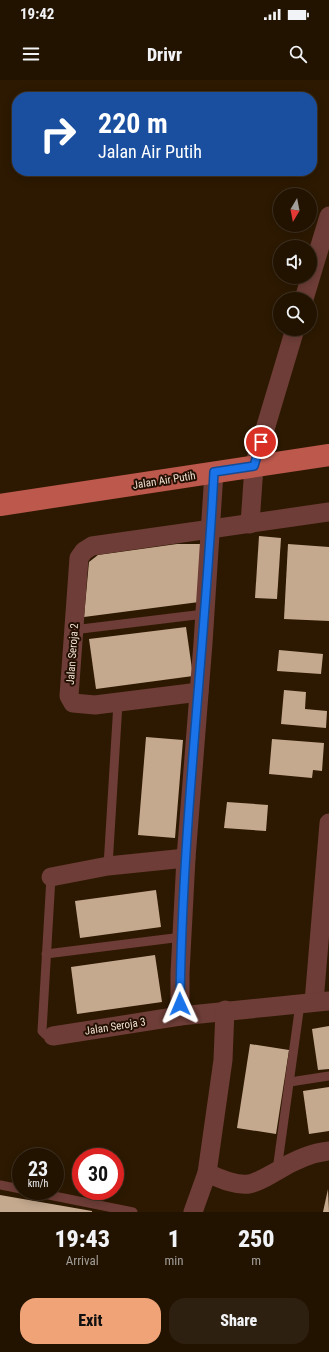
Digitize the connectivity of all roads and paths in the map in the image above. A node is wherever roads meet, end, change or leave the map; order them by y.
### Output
1 (329, 216) edge
2 (306, 292) edge
3 (293, 336) edge
4 (329, 455) edge
5 (254, 466) junction
6 (214, 472) junction
7 (0, 505) edge
8 (329, 512) edge
9 (250, 524) junction
10 (210, 529) junction
11 (204, 614) junction
12 (73, 630) junction
13 (199, 692) junction
14 (118, 703) junction
15 (329, 823) edge
16 (186, 858) junction
17 (108, 866) junction
18 (51, 877) joint
19 (182, 937) junction
20 (46, 954) junction
21 (314, 1002) edge
22 (225, 1010) junction
23 (180, 1016) junction
24 (53, 1036) joint
25 (329, 1076) edge
26 (290, 1082) junction
27 (329, 1151) edge
28 (277, 1170) junction
29 (207, 1173) junction
30 (0, 1185) edge
31 (12, 1187) edge
32 (64, 1198) edge
33 (133, 1212) edge
34 (193, 1212) edge

1 - 2 street
3 - 5 street
4 - 5 main road, Jalan Air Putih
5 - 6 main road, Jalan Air Putih
5 - 9 street
6 - 7 main road, Jalan Air Putih
6 - 10 street
8 - 9 street
9 - 10 street
10 - 11 street
10 - 12 street, Jalan Seroja 2
11 - 12 lane
11 - 13 street
12 - 14 street, Jalan Seroja 2
13 - 14 street, Jalan Seroja 2
13 - 16 street
14 - 17 lane
15 - 21 street
16 - 17 street
16 - 19 street
17 - 18 street
18 - 20 lane
19 - 20 lane
19 - 23 street
20 - 24 lane
21 - 22 street, Jalan Seroja 3
21 - 26 lane
22 - 23 street, Jalan Seroja 3
22 - 29 street
23 - 24 street, Jalan Seroja 3
25 - 26 lane
26 - 28 lane
27 - 28 street
28 - 29 street
29 - 34 street
30 - 31 lane
32 - 33 lane

